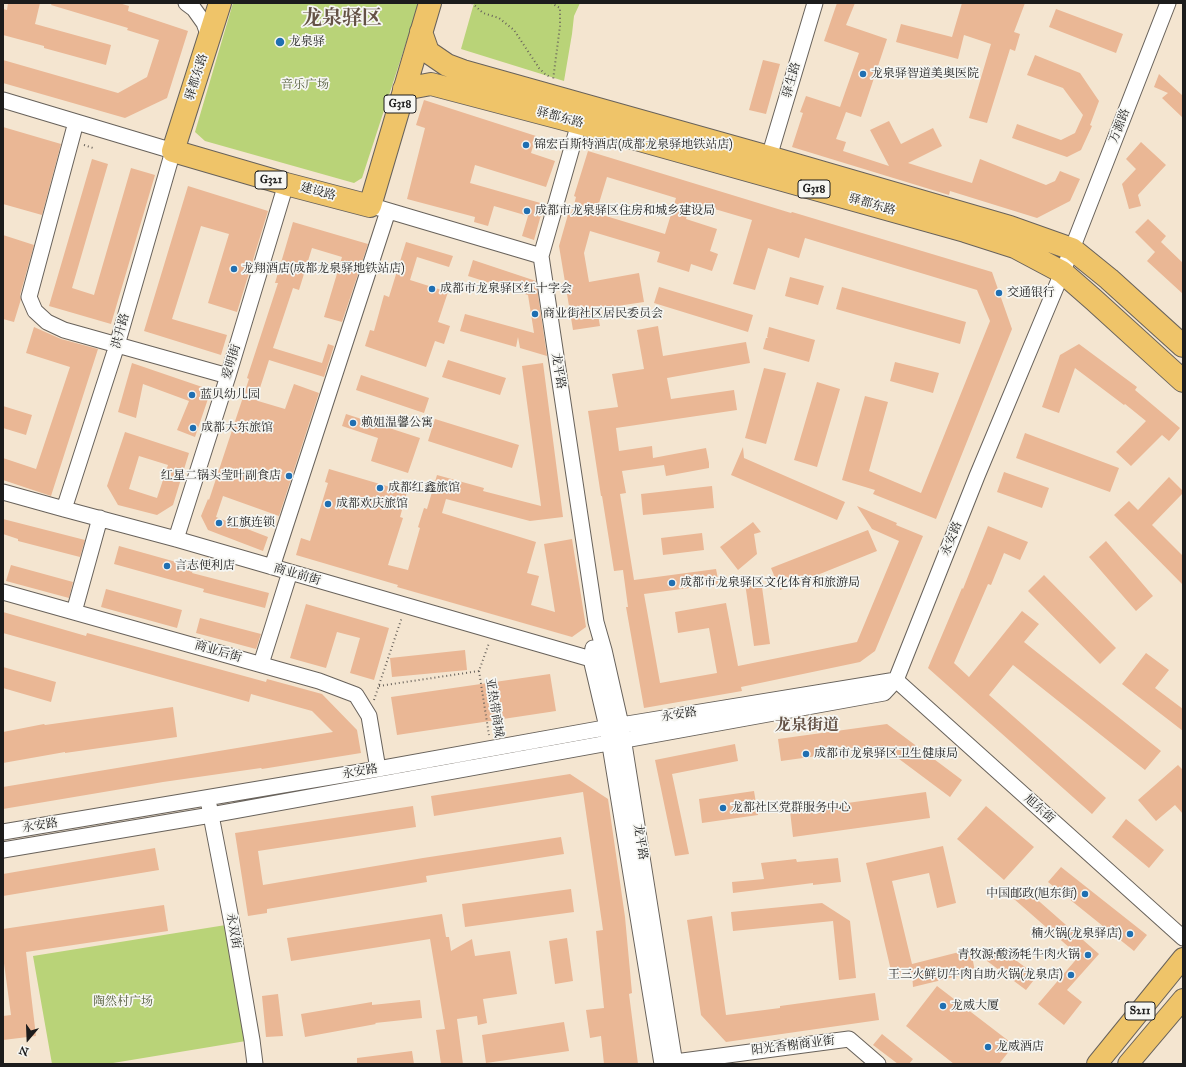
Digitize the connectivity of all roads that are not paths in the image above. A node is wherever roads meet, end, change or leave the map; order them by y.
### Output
1 (186, 3) edge
2 (220, 3) edge
3 (430, 3) edge
4 (815, 3) edge
5 (1168, 3) edge
6 (422, 32) junction
7 (209, 37) junction
8 (404, 89) junction
9 (3, 100) edge
10 (76, 122) junction
11 (579, 123) junction
12 (173, 151) junction
13 (770, 157) junction
14 (286, 184) junction
15 (379, 208) junction
16 (1072, 249) junction
17 (541, 256) junction
18 (1062, 272) junction
19 (117, 345) junction
20 (1183, 346) edge
21 (228, 376) junction
22 (1183, 381) edge
23 (3, 492) edge
24 (64, 509) junction
25 (100, 518) junction
26 (176, 539) junction
27 (272, 567) junction
28 (290, 572) junction
29 (3, 592) edge
30 (74, 612) junction
31 (596, 622) junction
32 (591, 659) junction
33 (261, 664) junction
34 (896, 680) junction
35 (614, 726) junction
36 (617, 742) junction
37 (378, 769) junction
38 (208, 798) junction
39 (211, 815) junction
40 (3, 832) edge
41 (3, 850) edge
42 (1183, 938) edge
43 (1183, 958) edge
44 (1183, 999) edge
45 (1103, 1062) edge
46 (671, 1063) edge
47 (255, 1064) edge
48 (878, 1064) edge
49 (1128, 1064) edge

1 - 7 street
2 - 7 highway, 驿都东路
3 - 6 highway, G318
4 - 13 street, 驿生路
5 - 16 street, 万源路
6 - 8 highway, G318
6 - 13 highway, 驿都东路 / G318
7 - 12 highway, 驿都东路
8 - 11 highway, 驿都东路 / G318
8 - 15 highway, G318
9 - 10 street, 建设路
10 - 12 street, 建设路
10 - 19 street
11 - 17 street, 龙平路
11 - 18 highway, 驿都东路 / G318
12 - 14 highway, 建设路 / G321
12 - 19 street, 洪升路
13 - 16 highway, 驿都东路 / G318
14 - 15 highway, 建设路 / G321
14 - 21 street, 爱明街
15 - 17 street, 建设路
15 - 27 street
16 - 18 street, 永安路
16 - 20 highway, 驿都东路 / G318
17 - 31 street, 龙平路
18 - 22 highway, 驿都东路 / G318
18 - 34 street, 永安路
19 - 21 street
19 - 24 street, 洪升路
21 - 26 street, 爱明街
23 - 24 street, 商业前街
24 - 25 street, 商业前街
25 - 26 street, 商业前街
25 - 30 street
26 - 27 street, 商业前街
27 - 28 street, 商业前街
28 - 32 street, 商业前街
28 - 33 street
29 - 30 street, 商业后街
30 - 33 street, 商业后街
31 - 32 street, 龙平路
31 - 35 street, 龙平路
32 - 35 street, 龙平路
33 - 37 street, 商业后街
34 - 35 street, 永安路
34 - 36 street
34 - 42 street, 旭东街
35 - 36 street, 龙平路
35 - 37 street, 永安路
36 - 39 street
36 - 46 street, 龙平路
37 - 38 street, 永安路
38 - 39 street, 永双街
38 - 40 street, 永安路
39 - 41 street
39 - 47 street, 永双街
43 - 45 main road, S211
44 - 49 main road, S211
46 - 48 street, 阳光香榭商业街

